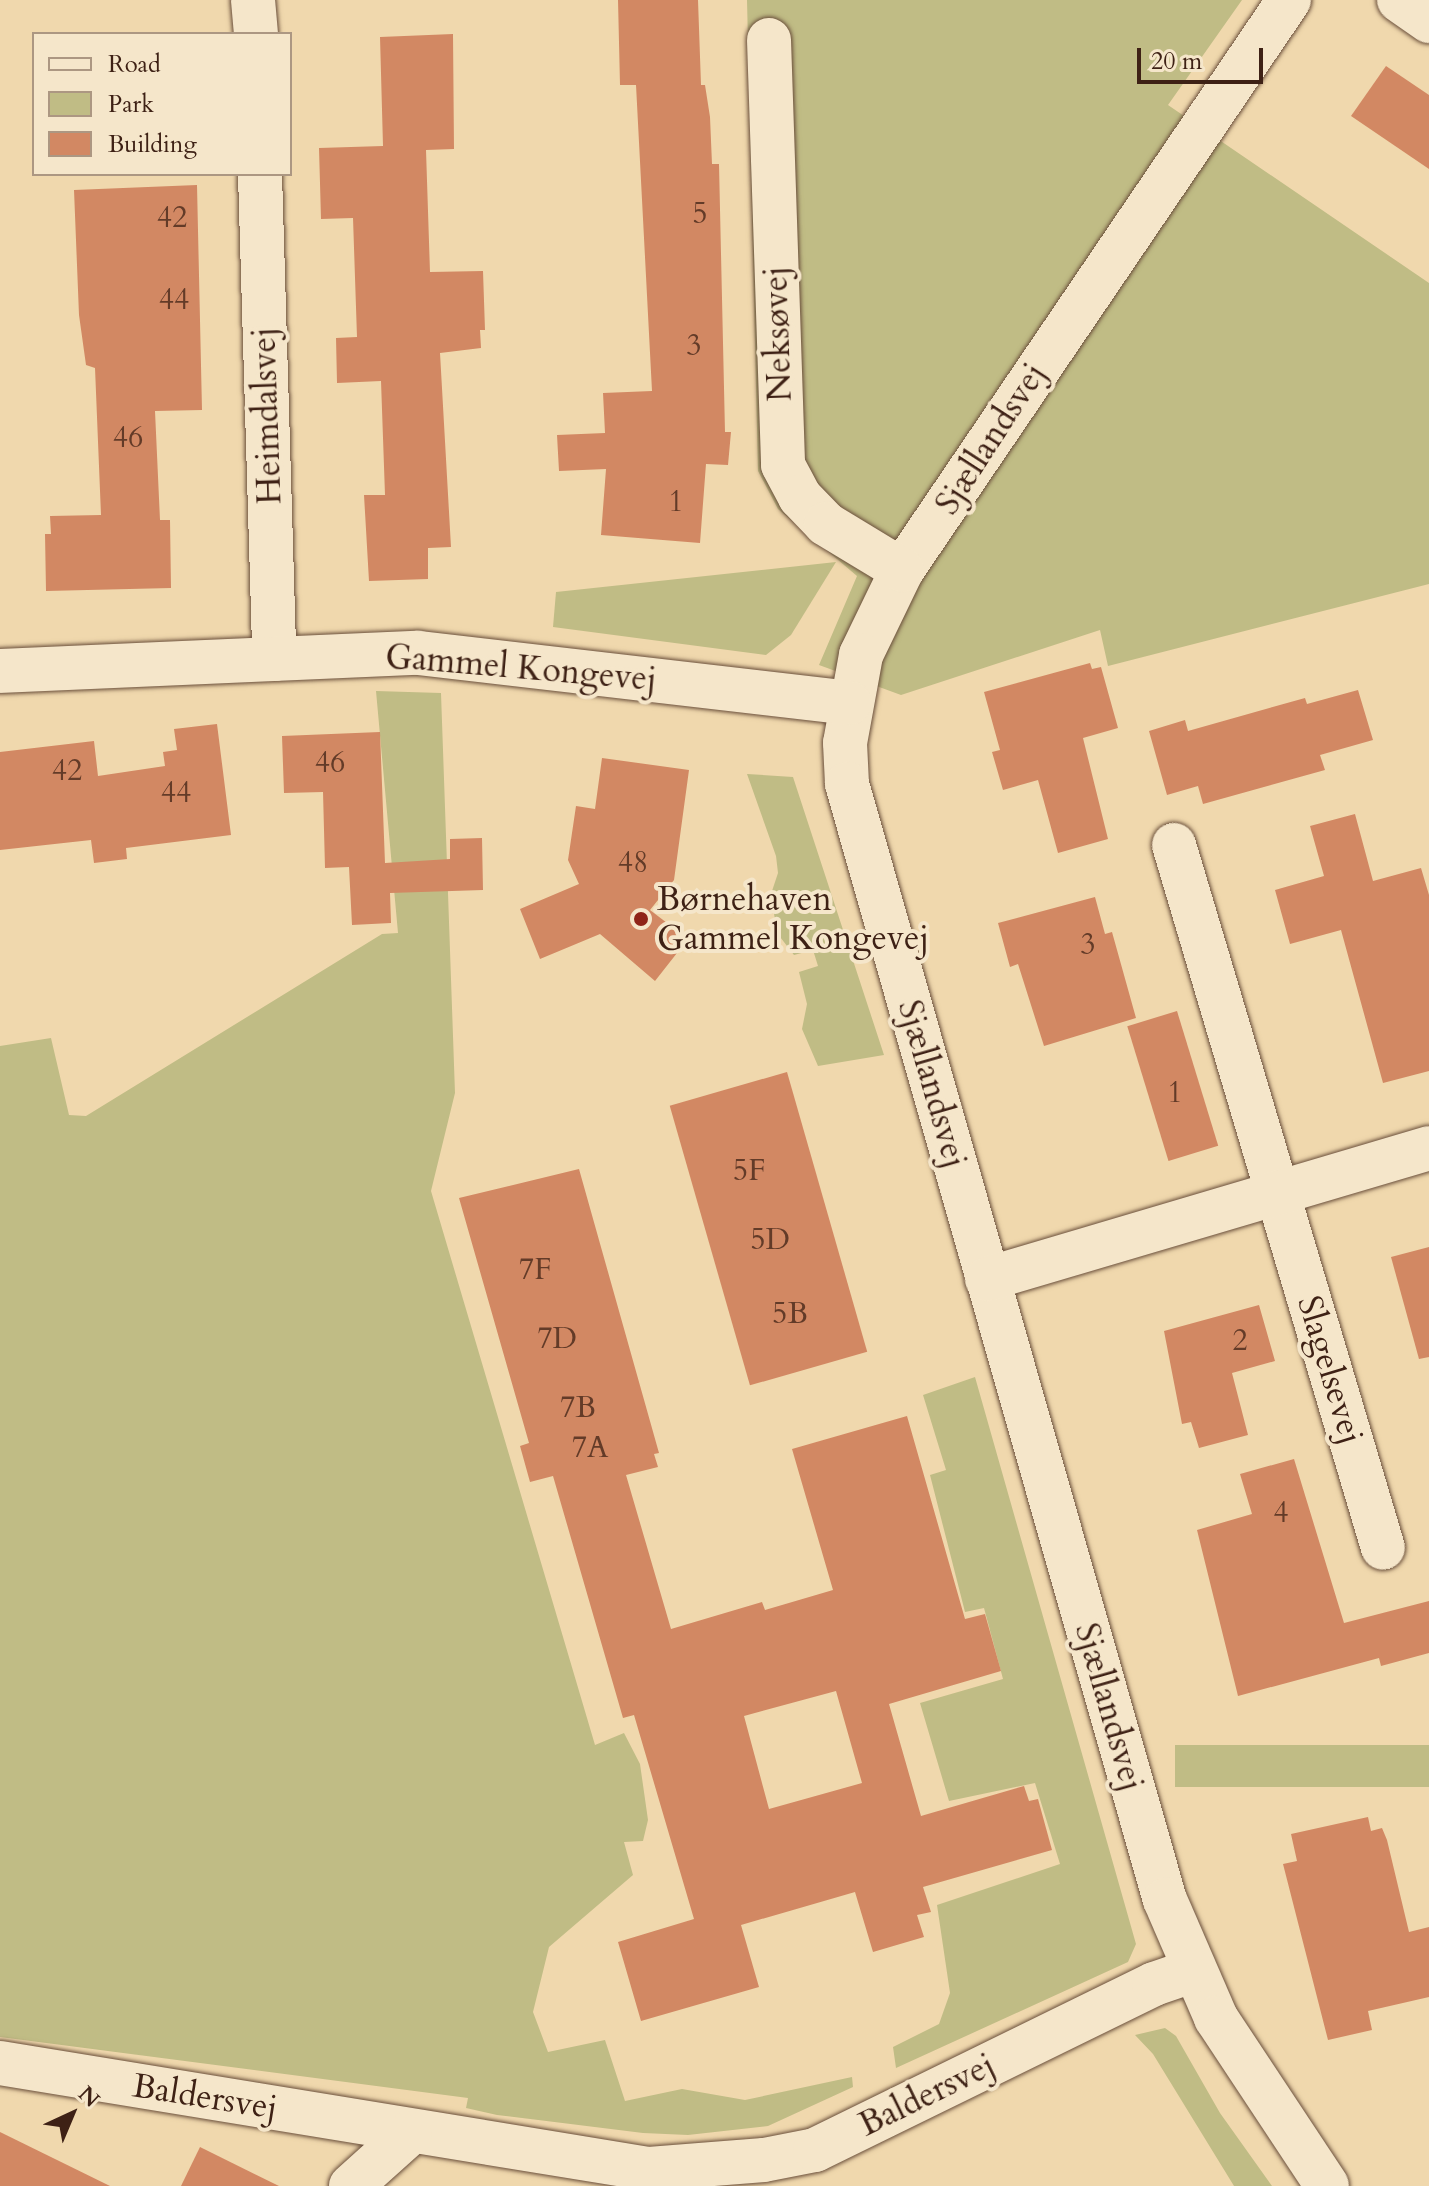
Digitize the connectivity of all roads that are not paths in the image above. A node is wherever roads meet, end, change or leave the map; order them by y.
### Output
1 (253, 0) edge
2 (1289, 0) edge
3 (1399, 0) edge
4 (1429, 21) edge
5 (256, 32) edge
6 (769, 40) dead end
7 (260, 176) edge
8 (902, 570) junction
9 (274, 659) junction
10 (0, 671) edge
11 (849, 703) junction
12 (1174, 845) dead end
13 (1429, 1148) edge
14 (1277, 1193) junction
15 (987, 1279) junction
16 (1383, 1548) dead end
17 (1192, 1971) junction
18 (0, 2063) edge
19 (410, 2133) junction
20 (649, 2178) edge
21 (351, 2186) edge
22 (1327, 2186) edge

1 - 5 street
2 - 8 street, Sjællandsvej
3 - 4 street
6 - 8 street, Neksøvej
7 - 9 street, Heimdalsvej
8 - 11 street, Sjællandsvej
9 - 10 street, Gammel Kongevej
9 - 11 street, Gammel Kongevej
11 - 15 street, Sjællandsvej
12 - 14 street, Slagelsevej
13 - 14 street
14 - 15 street
14 - 16 street, Slagelsevej
15 - 17 street, Sjællandsvej
17 - 20 street, Baldersvej
17 - 22 street, Sjællandsvej
18 - 19 street, Baldersvej
19 - 20 street, Baldersvej
19 - 21 street

